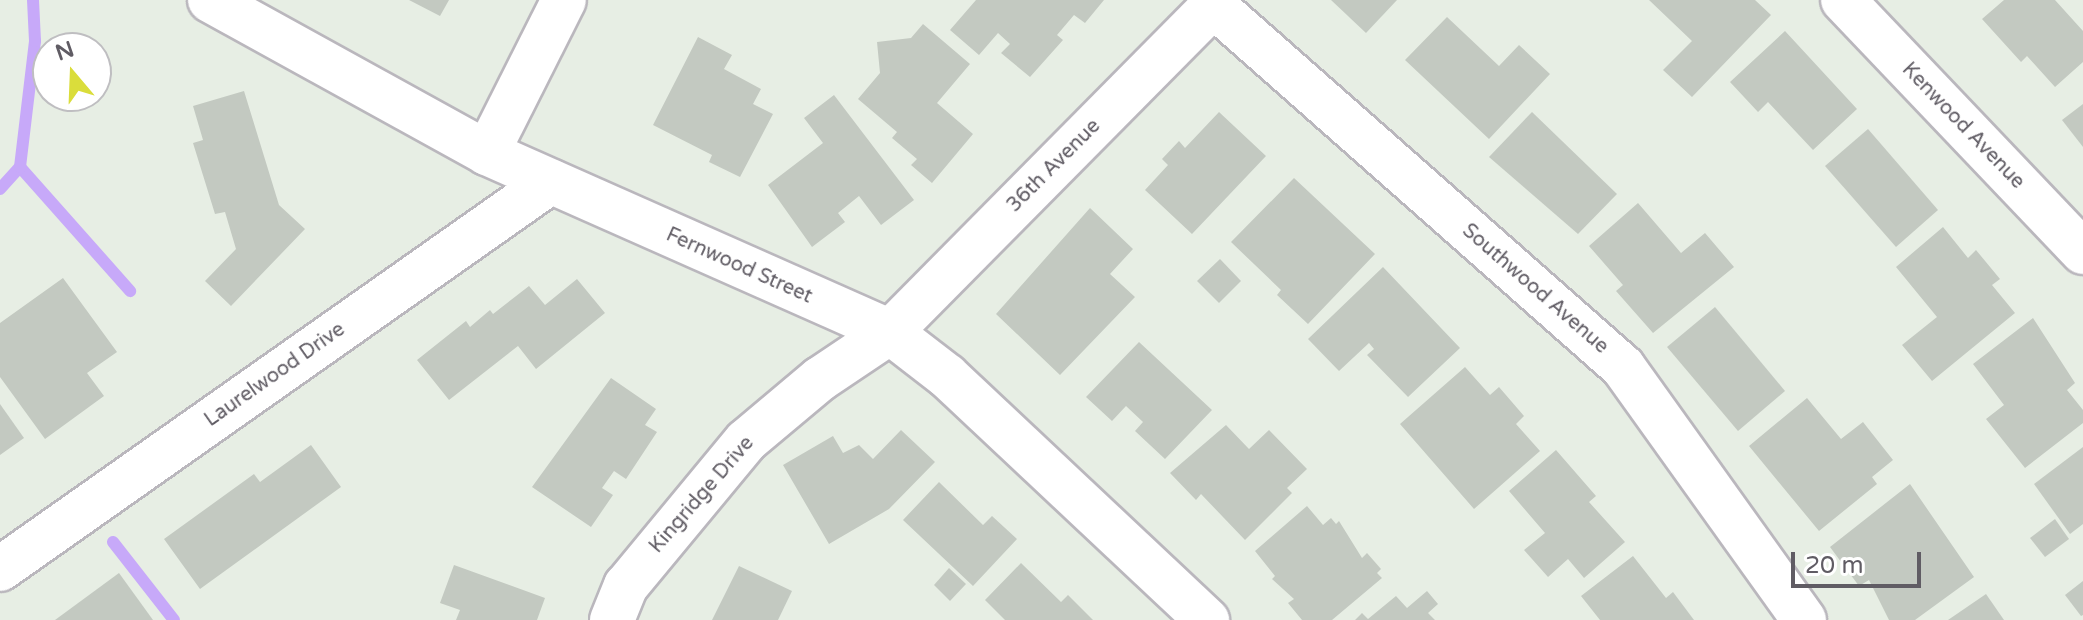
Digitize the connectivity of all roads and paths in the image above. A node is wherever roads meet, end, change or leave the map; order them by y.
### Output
1 (210, 0) edge
2 (564, 0) edge
3 (1843, 0) edge
4 (1216, 2) edge
5 (487, 153) junction
6 (550, 182) junction
7 (2083, 252) edge
8 (890, 332) junction
9 (0, 569) edge
10 (612, 620) edge
11 (1207, 620) edge
12 (1804, 620) edge

1 - 5 street, Fernwood Street
2 - 5 street
3 - 7 street, Kenwood Avenue
4 - 8 street, 36th Avenue
4 - 12 street, Southwood Avenue
5 - 6 street, Fernwood Street
6 - 8 street, Fernwood Street
6 - 9 street, Laurelwood Drive
8 - 10 street, Kingridge Drive
8 - 11 street, Fernwood Street

